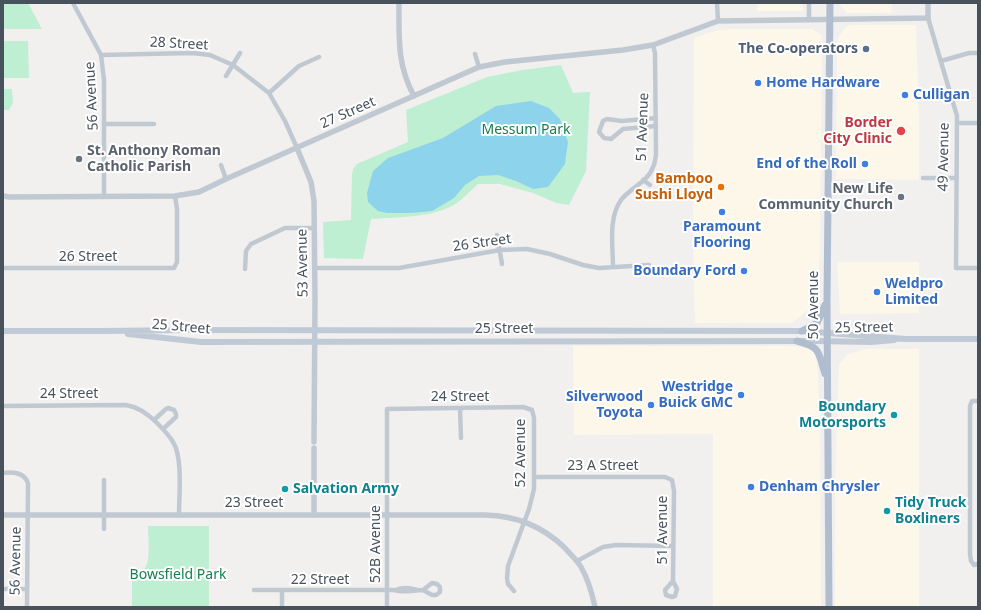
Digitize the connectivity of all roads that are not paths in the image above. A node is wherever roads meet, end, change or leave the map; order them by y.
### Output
1 (73, 3) edge
2 (399, 3) edge
3 (717, 3) edge
4 (809, 3) edge
5 (830, 3) edge
6 (928, 3) edge
7 (928, 18) junction
8 (809, 20) junction
9 (830, 20) junction
10 (718, 21) junction
11 (653, 45) junction
12 (240, 53) dead end
13 (978, 53) edge
14 (474, 54) dead end
15 (101, 55) junction
16 (319, 57) dead end
17 (942, 61) junction
18 (233, 65) junction
19 (479, 67) junction
20 (226, 76) dead end
21 (269, 93) junction
22 (414, 96) junction
23 (656, 118) junction
24 (639, 119) junction
25 (622, 121) junction
26 (957, 123) junction
27 (978, 123) edge
28 (105, 124) junction
29 (154, 124) dead end
30 (656, 126) junction
31 (640, 127) junction
32 (623, 129) junction
33 (297, 148) junction
34 (221, 165) dead end
35 (923, 178) dead end
36 (956, 178) junction
37 (226, 179) junction
38 (643, 180) junction
39 (650, 186) dead end
40 (3, 196) edge
41 (104, 196) junction
42 (176, 196) junction
43 (314, 228) junction
44 (497, 235) dead end
45 (500, 250) junction
46 (502, 264) dead end
47 (649, 265) dead end
48 (613, 267) junction
49 (3, 268) edge
50 (315, 268) junction
51 (978, 268) edge
52 (245, 269) dead end
53 (826, 301) junction
54 (102, 331) junction
55 (315, 331) junction
56 (802, 331) junction
57 (3, 332) edge
58 (827, 332) junction
59 (906, 339) junction
60 (978, 339) edge
61 (315, 341) junction
62 (798, 341) junction
63 (827, 341) junction
64 (827, 381) junction
65 (978, 401) edge
66 (3, 406) edge
67 (460, 408) junction
68 (387, 409) joint
69 (532, 410) joint
70 (154, 420) junction
71 (163, 429) junction
72 (460, 438) dead end
73 (3, 473) edge
74 (534, 478) junction
75 (104, 480) dead end
76 (672, 480) joint
77 (28, 515) junction
78 (179, 515) junction
79 (314, 515) junction
80 (3, 516) edge
81 (104, 516) junction
82 (387, 516) junction
83 (524, 522) junction
84 (104, 529) dead end
85 (673, 546) junction
86 (577, 561) junction
87 (976, 565) edge
88 (673, 581) dead end
89 (3, 589) edge
90 (26, 590) junction
91 (254, 590) dead end
92 (387, 590) junction
93 (420, 590) dead end
94 (282, 591) junction
95 (514, 591) dead end
96 (26, 607) edge
97 (282, 607) edge
98 (387, 607) edge
99 (595, 607) edge
100 (829, 607) edge

1 - 15 street, 56 Avenue
2 - 22 street
3 - 10 street
4 - 8 street
5 - 9 main road, 50 Avenue
6 - 7 street, 49 Avenue
7 - 9 street, 27 Street
7 - 17 street, 49 Avenue
8 - 9 street, 27 Street
8 - 10 street, 27 Street
9 - 53 main road, 50 Avenue
10 - 11 street, 27 Street
11 - 19 street, 27 Street
11 - 23 street, 51 Avenue
12 - 18 street
13 - 17 street
14 - 19 street
15 - 18 street, 28 Street
15 - 28 street, 56 Avenue
16 - 21 street
17 - 26 street, 49 Avenue
18 - 20 street
18 - 21 street, 28 Street
19 - 22 street, 27 Street
21 - 33 street, 53 Avenue
22 - 33 street, 27 Street
23 - 24 street
23 - 30 street, 51 Avenue
24 - 25 street
24 - 31 street
25 - 32 street
25 - 32 street
26 - 27 street
26 - 36 street, 49 Avenue
28 - 29 street
28 - 41 street, 56 Avenue
30 - 31 street
30 - 38 street, 51 Avenue
31 - 32 street
33 - 37 street, 27 Street
33 - 43 street, 53 Avenue
34 - 37 street
35 - 36 street
36 - 51 street, 49 Avenue
37 - 42 street, 27 Street
38 - 39 street
38 - 48 street, 51 Avenue
40 - 41 street, 27 Street
41 - 42 street, 27 Street
42 - 49 street, 26 Street
43 - 50 street, 53 Avenue
43 - 52 street
44 - 45 street
45 - 46 street
45 - 48 street, 26 Street
45 - 50 street, 26 Street
47 - 48 street, 26 Street
50 - 55 street, 53 Avenue
53 - 56 main road
53 - 58 main road, 50 Avenue
54 - 55 main road, 25 Street
54 - 57 main road, 25 Street
54 - 61 main road, 25 Street
55 - 56 main road, 25 Street
55 - 61 street, 53 Avenue
56 - 58 main road, 25 Street
58 - 59 main road, 25 Street
58 - 63 main road, 50 Avenue
59 - 60 main road, 25 Street
59 - 63 main road, 25 Street
61 - 62 main road, 25 Street
61 - 79 street, 53 Avenue
62 - 63 main road, 25 Street
62 - 64 main road
63 - 64 main road, 50 Avenue
64 - 100 main road, 50 Avenue
65 - 87 street
66 - 70 street, 24 Street
67 - 68 street, 24 Street
67 - 69 street, 24 Street
67 - 72 street
68 - 82 street, 52B Avenue
69 - 74 street, 52 Avenue
70 - 71 street
70 - 71 street
71 - 78 street
73 - 77 street, 56 Avenue
74 - 76 street, 23 A Street
74 - 83 street, 52 Avenue
75 - 81 street
76 - 85 street, 51 Avenue
77 - 80 street, 23 Street
77 - 81 street, 23 Street
77 - 90 street, 56 Avenue
78 - 79 street, 23 Street
78 - 81 street, 23 Street
79 - 82 street, 23 Street
81 - 84 street
82 - 83 street, 23 Street
82 - 92 street, 52B Avenue
83 - 86 street
83 - 95 street, 52 Avenue
85 - 86 street
85 - 88 street, 51 Avenue
86 - 99 street
89 - 90 street
90 - 96 street, 56 Avenue
91 - 94 street, 22 Street
92 - 93 street, 22 Street
92 - 94 street, 22 Street
92 - 98 street, 52B Avenue
94 - 97 street

